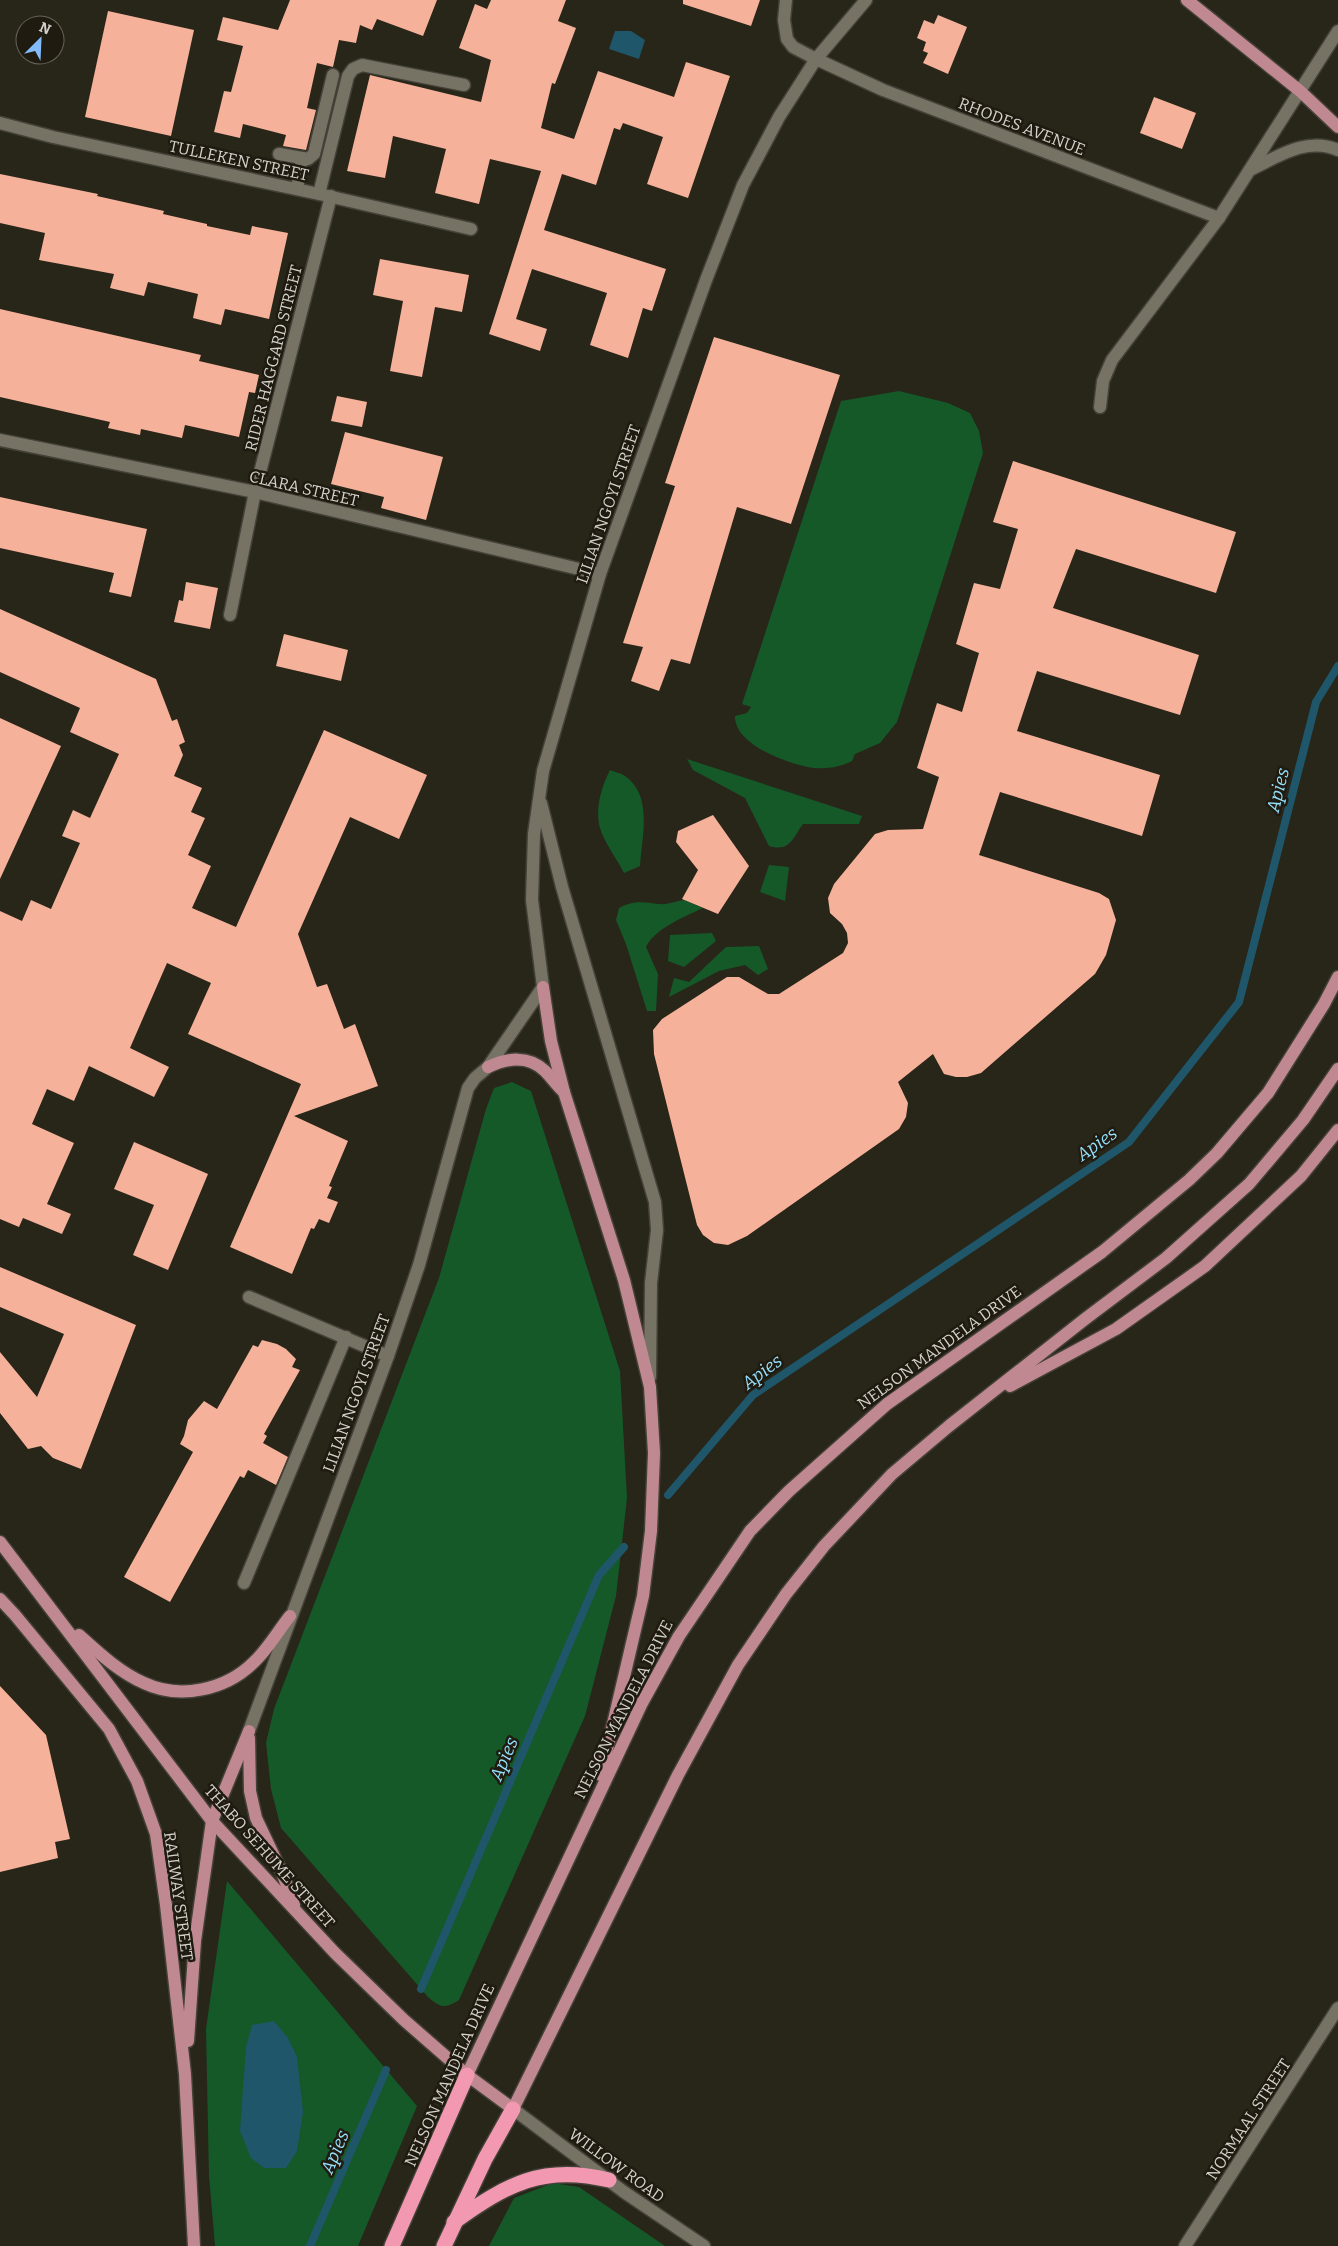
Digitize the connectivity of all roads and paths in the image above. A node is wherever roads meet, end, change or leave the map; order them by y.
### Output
1 (786, 0) edge
2 (866, 0) edge
3 (1187, 0) edge
4 (1338, 31) edge
5 (816, 59) junction
6 (333, 75) dead end
7 (464, 85) dead end
8 (1300, 91) junction
9 (0, 122) edge
10 (1338, 127) edge
11 (1338, 150) edge
12 (279, 154) dead end
13 (302, 158) junction
14 (1250, 170) junction
15 (297, 189) junction
16 (325, 195) junction
17 (1219, 218) junction
18 (471, 230) dead end
19 (1100, 407) dead end
20 (0, 440) edge
21 (255, 492) junction
22 (600, 574) junction
23 (230, 615) dead end
24 (539, 797) junction
25 (1338, 977) edge
26 (543, 987) junction
27 (488, 1067) junction
28 (1338, 1070) edge
29 (564, 1092) junction
30 (1338, 1130) edge
31 (249, 1297) dead end
32 (346, 1338) junction
33 (388, 1356) junction
34 (650, 1387) junction
35 (983, 1400) junction
36 (0, 1542) edge
37 (244, 1583) dead end
38 (0, 1595) edge
39 (0, 1599) edge
40 (15, 1615) junction
41 (290, 1616) junction
42 (60, 1619) junction
43 (249, 1731) junction
44 (589, 1813) junction
45 (212, 1821) junction
46 (295, 1909) junction
47 (1338, 2008) edge
48 (185, 2074) junction
49 (467, 2075) junction
50 (513, 2110) junction
51 (609, 2180) junction
52 (454, 2222) junction
53 (194, 2246) edge
54 (392, 2246) edge
55 (444, 2246) edge
56 (704, 2246) edge
57 (1185, 2246) edge

1 - 5 street
2 - 5 street, LILIAN NGOYI STREET
3 - 8 main road
4 - 8 street
5 - 17 street, RHODES AVENUE
5 - 22 street, LILIAN NGOYI STREET
6 - 13 street
7 - 16 street, RIDER HAGGARD STREET
8 - 10 main road
8 - 14 street
9 - 15 street, TULLEKEN STREET
11 - 14 street
12 - 13 street
13 - 15 street
14 - 17 street
15 - 16 street, TULLEKEN STREET
16 - 18 street, TULLEKEN STREET
16 - 21 street, RIDER HAGGARD STREET
17 - 19 street
20 - 21 street, CLARA STREET
21 - 22 street, CLARA STREET
21 - 23 street, RIDER HAGGARD STREET
22 - 24 street, LILIAN NGOYI STREET
24 - 26 street, LILIAN NGOYI STREET
24 - 34 street
25 - 44 main road, NELSON MANDELA DRIVE
26 - 27 street, LILIAN NGOYI STREET
26 - 29 main road
27 - 29 main road
27 - 33 street, LILIAN NGOYI STREET
28 - 35 main road
29 - 34 main road
30 - 35 main road
31 - 32 street
32 - 33 street
32 - 37 street
33 - 41 street, LILIAN NGOYI STREET
34 - 44 main road
35 - 50 main road
36 - 42 main road, THABO SEHUME STREET
38 - 40 main road
39 - 40 main road, RAILWAY STREET
40 - 48 main road, RAILWAY STREET
41 - 42 main road
41 - 43 street, LILIAN NGOYI STREET
42 - 45 main road, THABO SEHUME STREET
43 - 45 main road
43 - 46 main road
44 - 49 main road, NELSON MANDELA DRIVE
45 - 46 main road, THABO SEHUME STREET
45 - 48 main road
46 - 49 main road, THABO SEHUME STREET
47 - 57 street, NORMAAL STREET
48 - 53 main road, RAILWAY STREET
49 - 50 main road, THABO SEHUME STREET
49 - 54 highway, NELSON MANDELA DRIVE
50 - 51 street, WILLOW ROAD
50 - 52 highway
51 - 52 highway
51 - 56 street, WILLOW ROAD
52 - 55 highway

